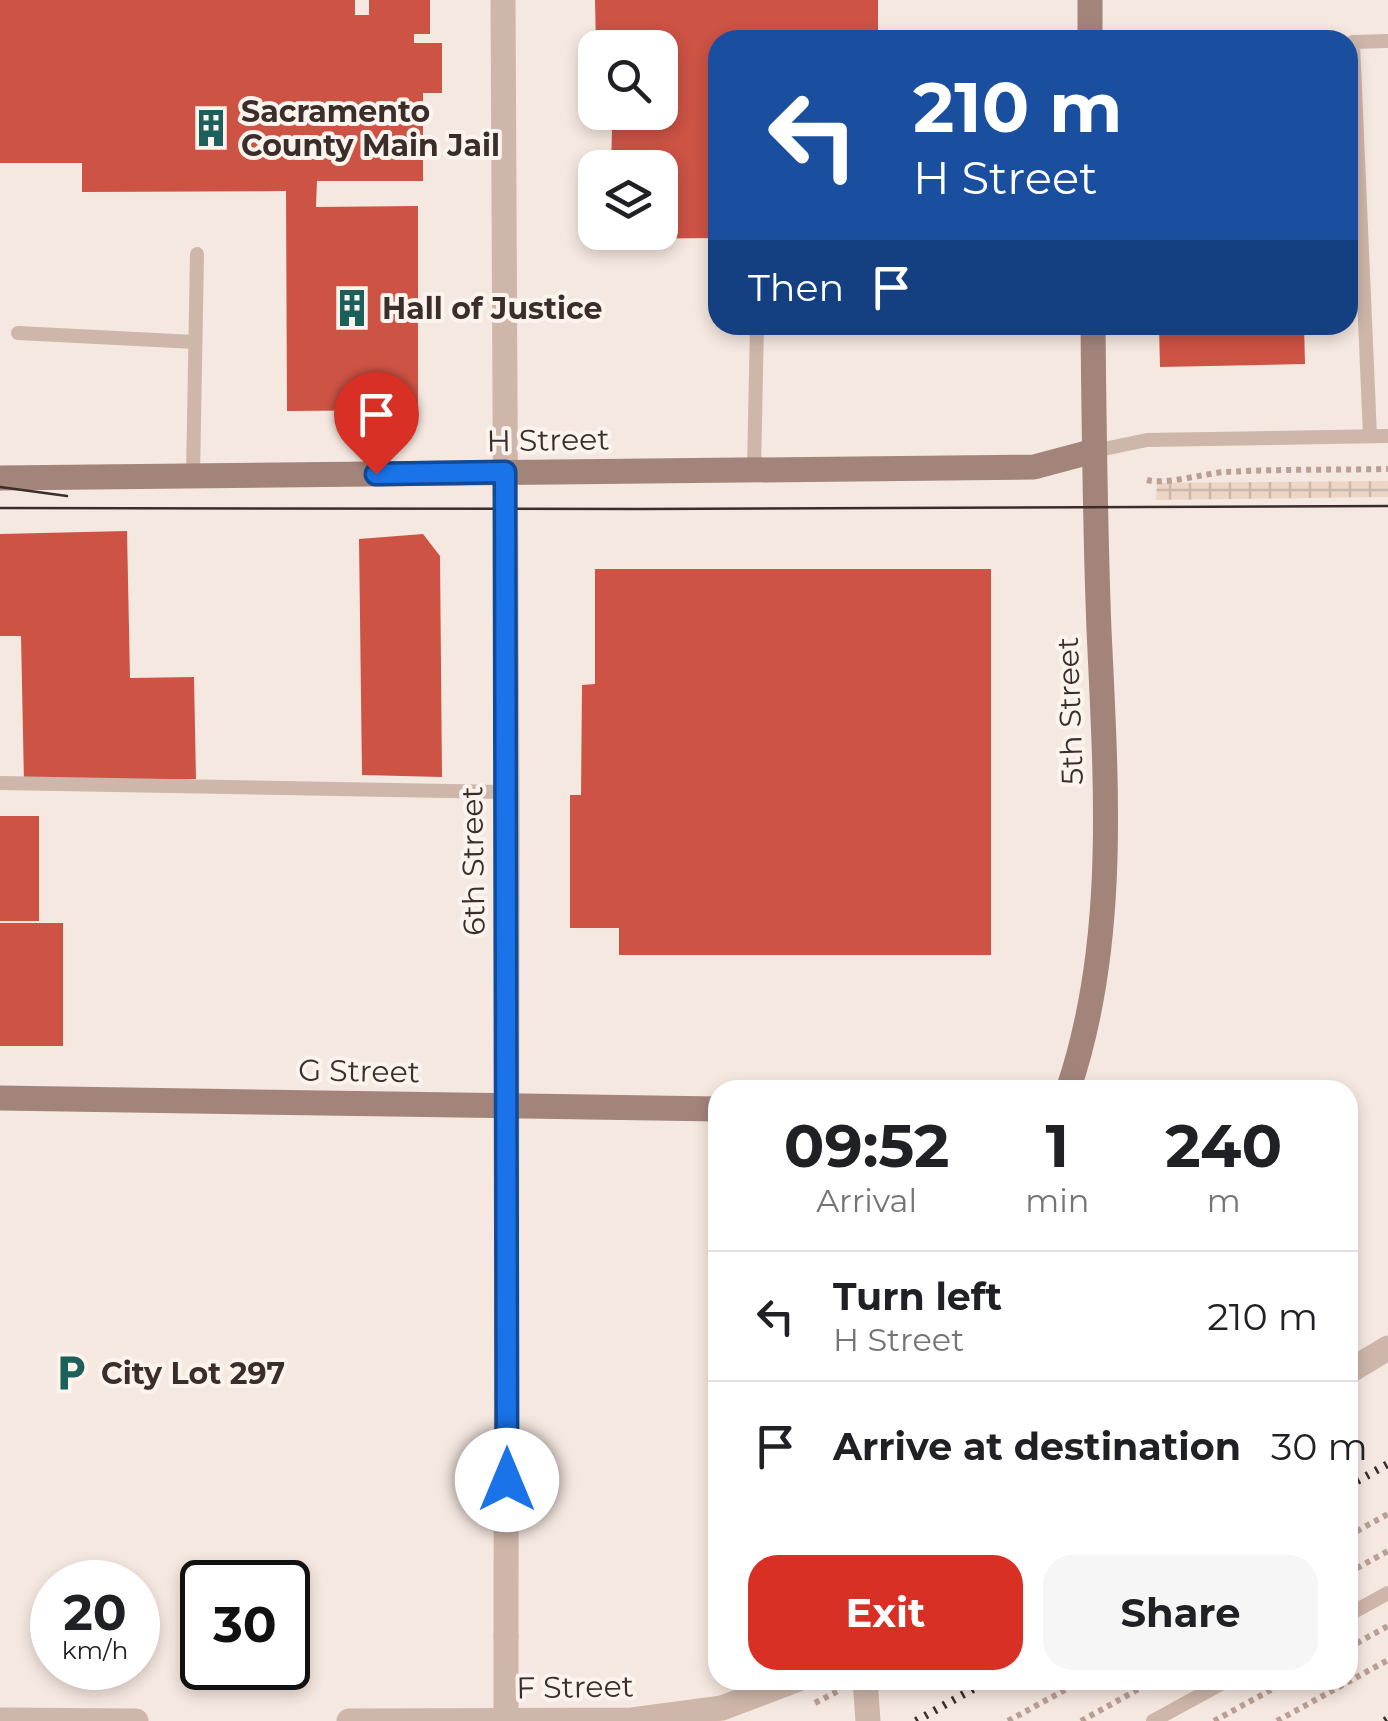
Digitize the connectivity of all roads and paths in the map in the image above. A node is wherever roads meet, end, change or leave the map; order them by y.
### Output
1 (503, 0) edge
2 (1090, 0) edge
3 (1090, 30) edge
4 (1358, 42) edge
5 (1388, 42) edge
6 (1358, 165) edge
7 (198, 254) dead end
8 (18, 333) dead end
9 (757, 335) edge
10 (1093, 335) edge
11 (195, 342) junction
12 (1370, 436) junction
13 (1388, 436) edge
14 (1094, 450) junction
15 (754, 469) junction
16 (1388, 469) edge
17 (505, 472) junction
18 (192, 476) junction
19 (0, 478) edge
20 (1147, 480) dead end
21 (0, 783) edge
22 (504, 792) junction
23 (1071, 1080) edge
24 (0, 1098) edge
25 (508, 1105) junction
26 (708, 1109) edge
27 (1388, 1348) edge
28 (1358, 1366) edge
29 (1388, 1514) edge
30 (1358, 1530) edge
31 (1388, 1551) edge
32 (1358, 1568) edge
33 (1388, 1594) edge
34 (1358, 1610) edge
35 (1388, 1626) edge
36 (1358, 1642) edge
37 (1388, 1660) edge
38 (1358, 1676) edge
39 (770, 1690) edge
40 (866, 1690) edge
41 (1064, 1690) edge
42 (1137, 1690) edge
43 (1210, 1690) edge
44 (1271, 1690) edge
45 (1333, 1690) edge
46 (0, 1720) edge
47 (136, 1721) edge
48 (349, 1721) edge
49 (506, 1721) edge
50 (868, 1721) edge
51 (1008, 1721) edge
52 (1081, 1721) edge
53 (1153, 1721) edge
54 (1214, 1721) edge
55 (1277, 1721) edge

1 - 17 street, 6th Street
2 - 3 main road
4 - 5 lane
6 - 12 lane
7 - 11 lane
8 - 11 lane
9 - 15 lane
10 - 14 main road, 5th Street
11 - 18 lane
12 - 13 lane
12 - 14 lane
14 - 15 main road, H Street
14 - 23 main road, 5th Street
15 - 17 main road, H Street
16 - 20 path
17 - 18 main road, H Street
17 - 22 street, 6th Street
18 - 19 main road, H Street
21 - 22 lane
22 - 25 street, 6th Street
24 - 25 main road, G Street
25 - 26 main road, G Street
25 - 49 street, 6th Street, bridge
27 - 28 street
29 - 30 path
31 - 32 path
33 - 34 lane
35 - 36 path
37 - 38 path
39 - 48 street, F Street
40 - 50 street
41 - 51 path
42 - 52 path
43 - 53 lane
44 - 54 path
45 - 55 path
46 - 47 street

